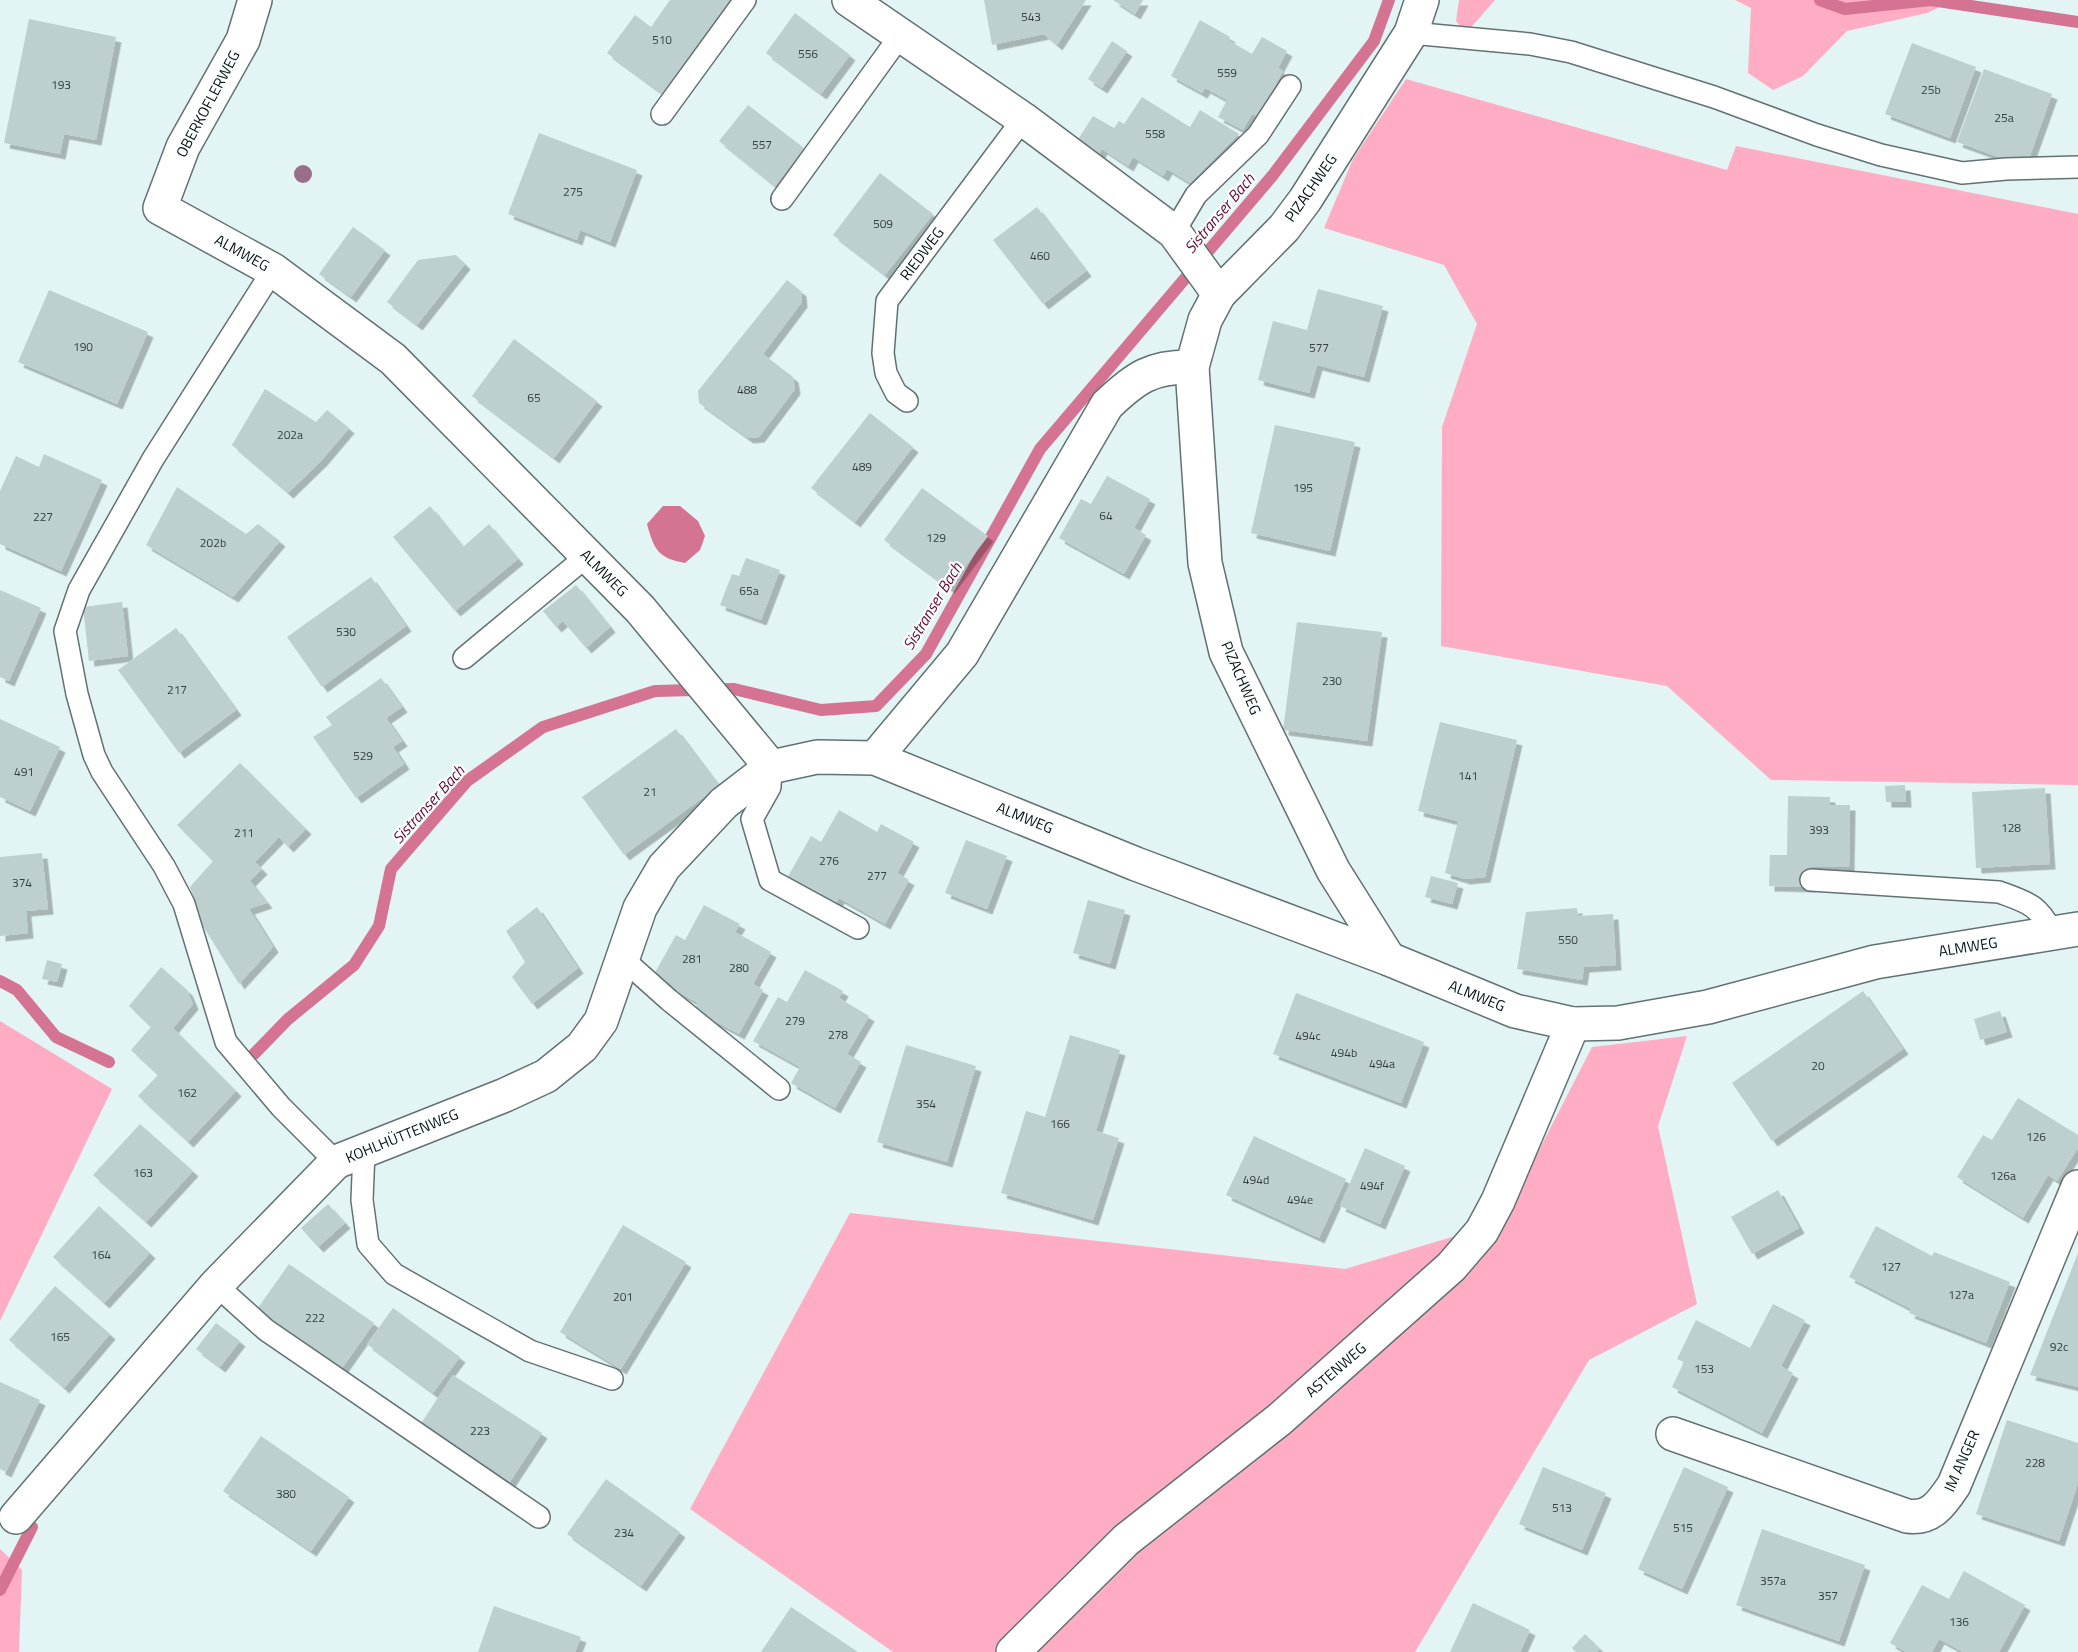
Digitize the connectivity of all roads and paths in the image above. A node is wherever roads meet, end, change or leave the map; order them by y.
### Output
1 (255, 0) edge
2 (744, 0) edge
3 (849, 0) edge
4 (1422, 0) edge
5 (1411, 33) junction
6 (900, 36) junction
7 (1290, 86) dead end
8 (662, 114) dead end
9 (1023, 120) junction
10 (2078, 167) edge
11 (782, 199) dead end
12 (160, 208) joint
13 (1181, 241) junction
14 (273, 270) junction
15 (1213, 286) junction
16 (1192, 367) junction
17 (907, 401) dead end
18 (587, 556) junction
19 (464, 658) dead end
20 (875, 758) junction
21 (771, 766) junction
22 (1811, 880) dead end
23 (858, 928) dead end
24 (2065, 931) edge
25 (623, 959) junction
26 (1389, 959) junction
27 (1573, 1024) junction
28 (779, 1089) dead end
29 (350, 1156) junction
30 (2078, 1187) edge
31 (216, 1285) junction
32 (612, 1379) dead end
33 (1673, 1434) dead end
34 (16, 1517) dead end
35 (539, 1517) dead end
36 (1013, 1652) edge

1 - 12 street, OBERKOFLERWEG
2 - 8 lane
3 - 6 street
4 - 5 street, PIZACHWEG
5 - 10 lane
5 - 15 street, PIZACHWEG
6 - 9 street
6 - 11 lane
7 - 13 lane
9 - 13 street
9 - 17 lane, RIEDWEG
12 - 14 street, ALMWEG
13 - 15 street
14 - 18 street, ALMWEG
14 - 29 lane
15 - 16 street, PIZACHWEG
16 - 20 street
16 - 26 street, PIZACHWEG
18 - 19 lane
18 - 21 street, ALMWEG
20 - 21 street, ALMWEG
20 - 26 street, ALMWEG
21 - 23 lane
21 - 25 street, KOHLHÜTTENWEG
22 - 24 lane
24 - 27 street, ALMWEG
25 - 28 lane
25 - 29 street, KOHLHÜTTENWEG
26 - 27 street, ALMWEG
27 - 36 street, ASTENWEG
29 - 31 street, KOHLHÜTTENWEG
29 - 32 lane
30 - 33 street, IM ANGER
31 - 34 street, KOHLHÜTTENWEG
31 - 35 lane

